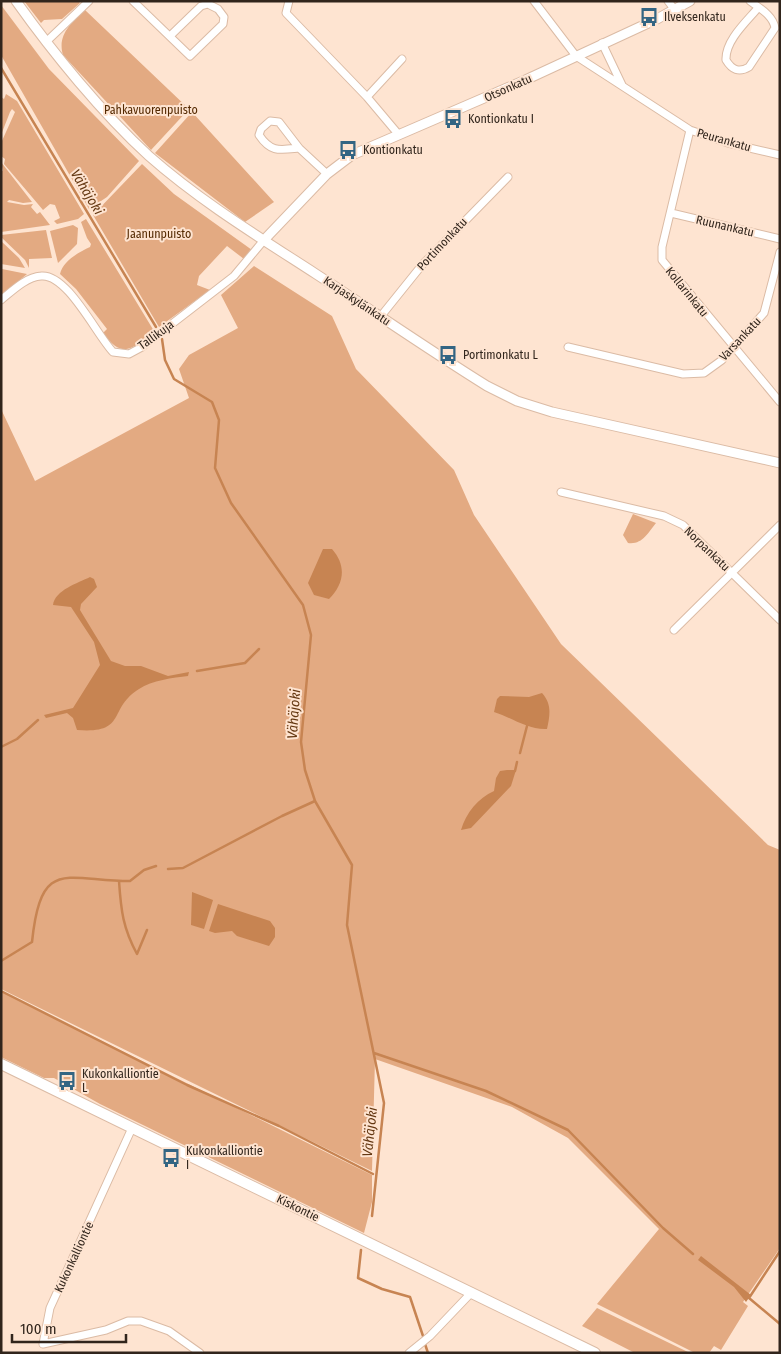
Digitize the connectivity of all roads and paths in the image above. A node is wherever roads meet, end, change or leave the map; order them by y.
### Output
1 (16, 1) edge
2 (89, 1) edge
3 (133, 1) edge
4 (289, 1) edge
5 (534, 1) edge
6 (668, 1) edge
7 (690, 1) edge
8 (750, 1) edge
9 (758, 8) junction
10 (676, 10) junction
11 (170, 36) junction
12 (46, 42) junction
13 (602, 43) junction
14 (576, 56) junction
15 (402, 59) dead end
16 (622, 85) junction
17 (367, 97) junction
18 (690, 130) junction
19 (399, 135) junction
20 (299, 148) junction
21 (780, 155) edge
22 (327, 174) junction
23 (508, 177) dead end
24 (671, 213) junction
25 (780, 239) edge
26 (264, 240) junction
27 (780, 252) edge
28 (1, 300) edge
29 (381, 316) junction
30 (568, 347) dead end
31 (733, 347) junction
32 (780, 402) edge
33 (780, 463) edge
34 (561, 492) dead end
35 (780, 525) edge
36 (732, 573) junction
37 (780, 620) edge
38 (674, 630) dead end
39 (1, 1064) edge
40 (132, 1128) junction
41 (472, 1292) junction
42 (200, 1353) edge
43 (409, 1353) edge
44 (595, 1353) edge

1 - 12 street, Karjaskylänkatu
2 - 12 street
3 - 11 street
4 - 17 street
5 - 14 street, Peurankatu
6 - 10 street
7 - 10 street, Otsonkatu
8 - 9 street
9 - 9 street
10 - 13 street, Otsonkatu
11 - 11 street
12 - 26 street, Karjaskylänkatu
13 - 14 street, Otsonkatu
13 - 16 street
14 - 16 street, Peurankatu
14 - 19 street, Otsonkatu
15 - 17 street
16 - 18 street, Peurankatu
17 - 19 street
18 - 21 street, Peurankatu
18 - 24 street, Kollarinkatu
19 - 22 street, Otsonkatu
20 - 20 street
20 - 22 street
22 - 26 street, Otsonkatu
23 - 29 street, Portimonkatu
24 - 25 street, Ruunankatu
24 - 31 street, Kollarinkatu
26 - 28 street, Tallikuja
26 - 29 street, Karjaskylänkatu
27 - 31 street, Varsankatu
29 - 33 street, Karjaskylänkatu
30 - 31 street, Varsankatu
31 - 32 street, Kollarinkatu
34 - 36 street, Norpankatu
35 - 36 street
36 - 37 street, Norpankatu
36 - 38 street
39 - 40 main road, Kiskontie
40 - 41 main road, Kiskontie
40 - 42 street, Kukonkalliontie
41 - 43 street
41 - 44 main road, Kiskontie

